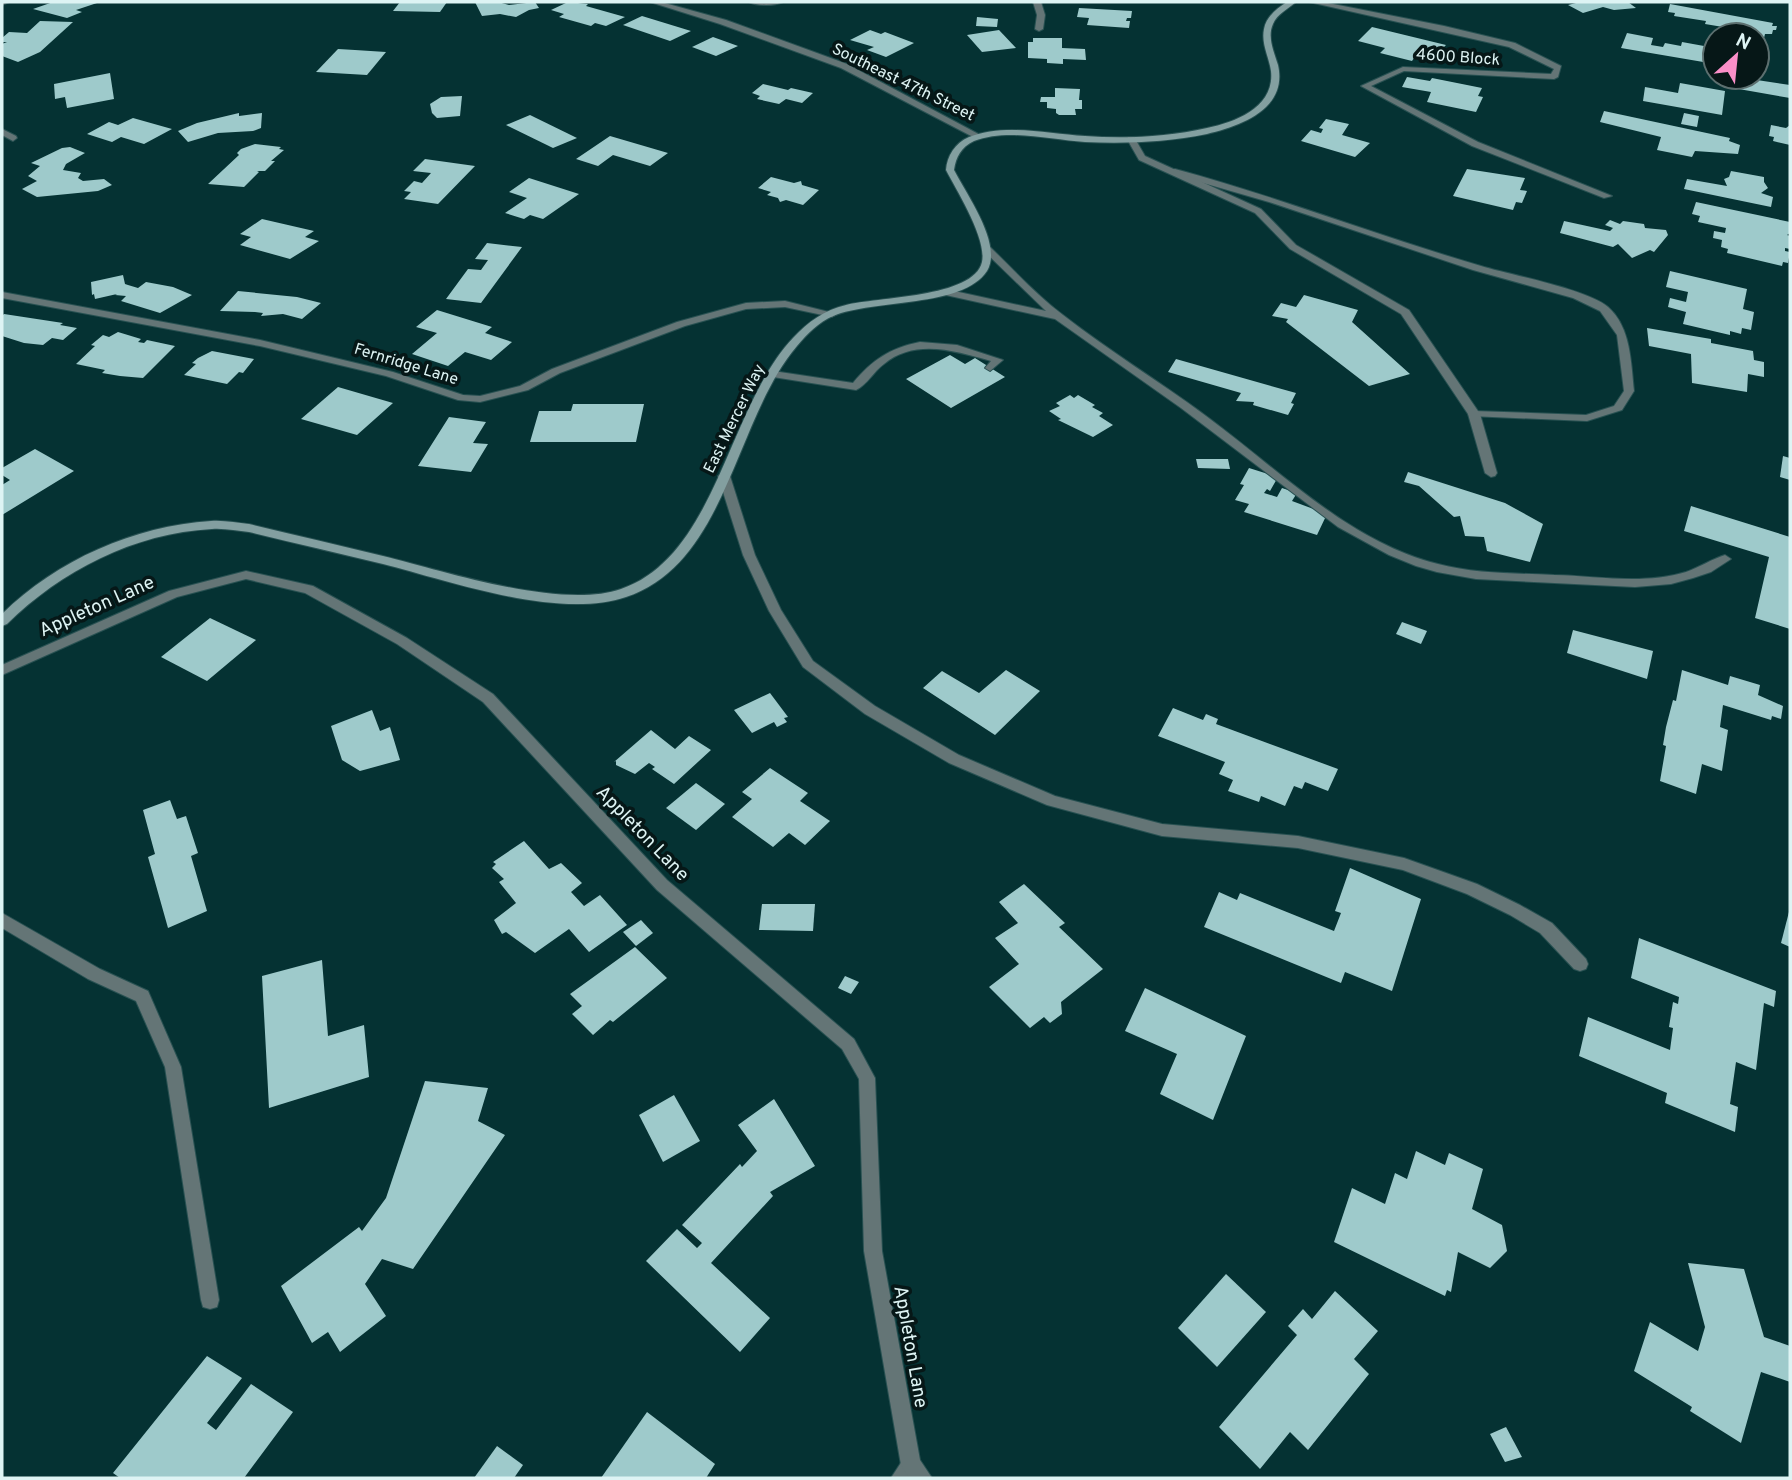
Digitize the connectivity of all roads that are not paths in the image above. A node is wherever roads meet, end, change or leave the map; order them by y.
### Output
1 (654, 2) edge
2 (753, 2) edge
3 (779, 2) edge
4 (1037, 2) edge
5 (1292, 2) edge
6 (1313, 2) edge
7 (1039, 29) dead end
8 (2, 132) edge
9 (979, 137) junction
10 (13, 138) dead end
11 (1131, 139) junction
12 (1175, 172) junction
13 (1607, 196) dead end
14 (986, 248) junction
15 (945, 292) junction
16 (2, 295) edge
17 (832, 314) junction
18 (1058, 317) junction
19 (990, 368) dead end
20 (773, 374) junction
21 (1474, 414) junction
22 (1491, 473) dead end
23 (724, 476) junction
24 (1725, 559) dead end
25 (2, 621) edge
26 (2, 670) edge
27 (2, 920) edge
28 (1580, 964) dead end
29 (210, 1300) dead end
30 (911, 1474) edge

1 - 9 street, Southeast 47th Street
2 - 3 street
4 - 7 street
5 - 11 street
6 - 13 street, 4600 Block
8 - 10 street
9 - 11 street
9 - 14 street
11 - 12 street
12 - 21 street
12 - 21 street
14 - 15 street, East Mercer Way
14 - 18 street
15 - 17 street, East Mercer Way
15 - 18 street
16 - 17 street, Fernridge Lane
17 - 20 street, East Mercer Way
18 - 24 street
19 - 20 street
20 - 23 street, East Mercer Way
21 - 22 street
23 - 25 street, East Mercer Way
23 - 28 street
26 - 30 street, Appleton Lane
27 - 29 street

